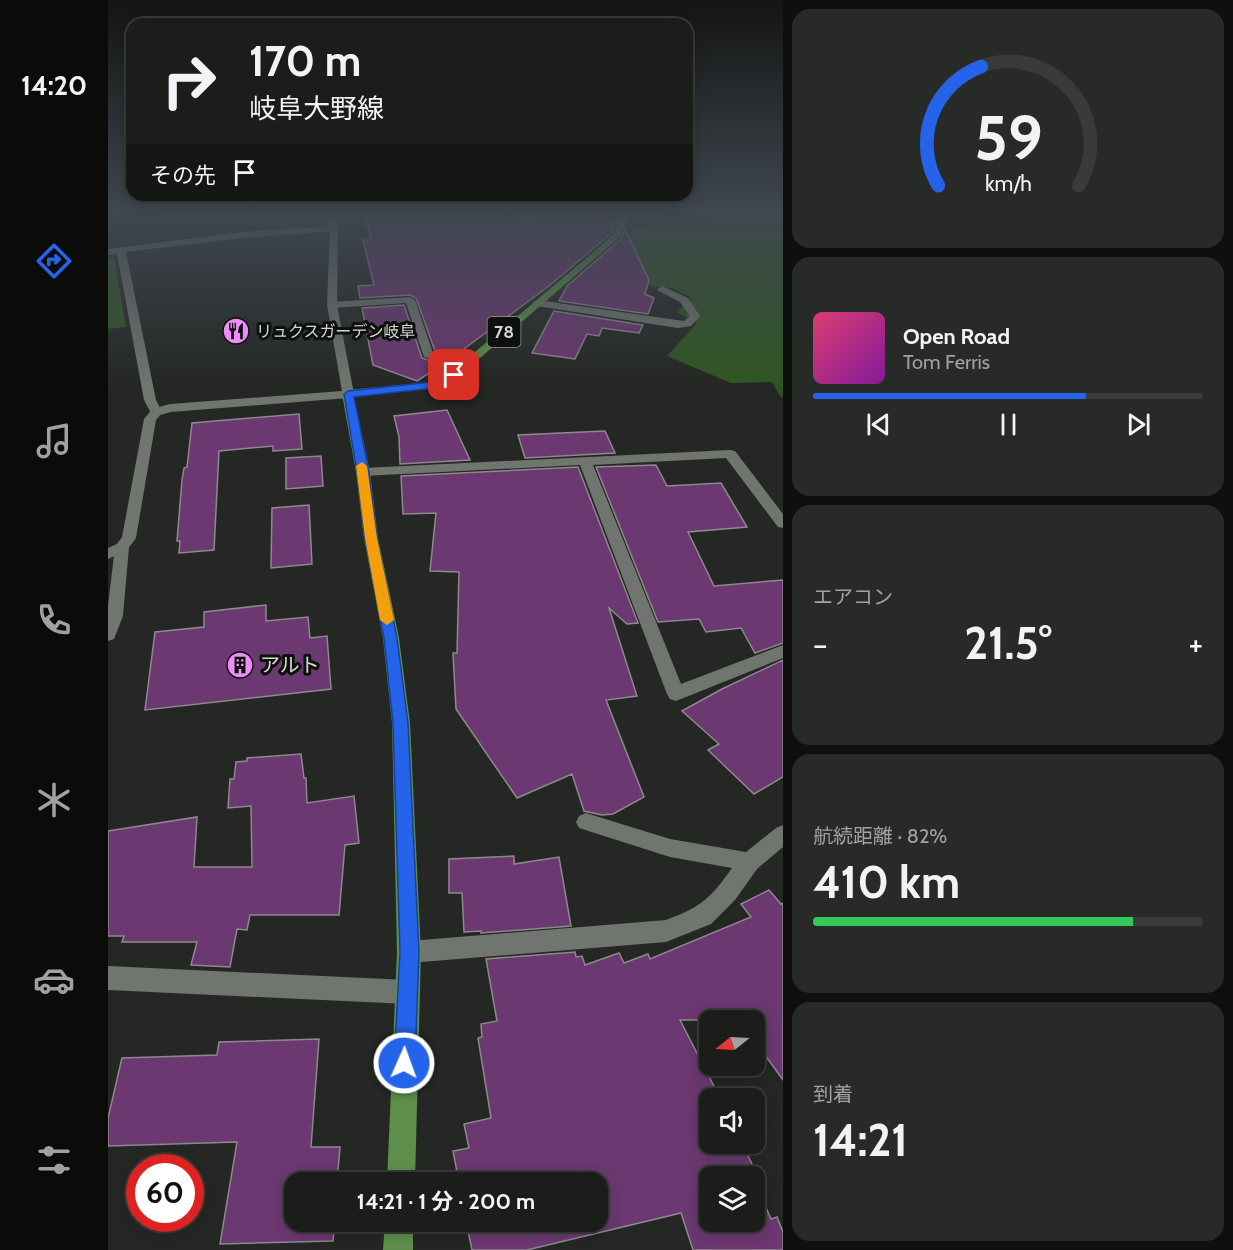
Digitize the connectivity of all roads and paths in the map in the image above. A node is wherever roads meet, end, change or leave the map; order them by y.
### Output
1 (125, 269) edge
2 (333, 269) edge
3 (579, 269) edge
4 (662, 289) dead end
5 (537, 303) junction
6 (332, 305) junction
7 (464, 366) junction
8 (348, 394) junction
9 (156, 412) junction
10 (585, 461) junction
11 (363, 472) junction
12 (783, 524) edge
13 (115, 551) edge
14 (108, 634) edge
15 (783, 651) edge
16 (586, 822) dead end
17 (783, 834) edge
18 (749, 862) junction
19 (410, 952) junction
20 (108, 978) edge
21 (407, 992) junction
22 (401, 1172) edge
23 (399, 1232) edge
24 (398, 1250) edge

1 - 9 street
2 - 6 street
3 - 5 main road, 78
4 - 5 street
5 - 7 main road, 78
6 - 7 street
6 - 8 street
7 - 8 main road, 78
8 - 9 street
8 - 11 main road
9 - 13 street
10 - 11 street
10 - 12 street
10 - 15 street
11 - 19 main road
13 - 14 street
16 - 18 street
17 - 18 street
18 - 19 street
19 - 21 main road
20 - 21 street
21 - 22 main road
23 - 24 main road

